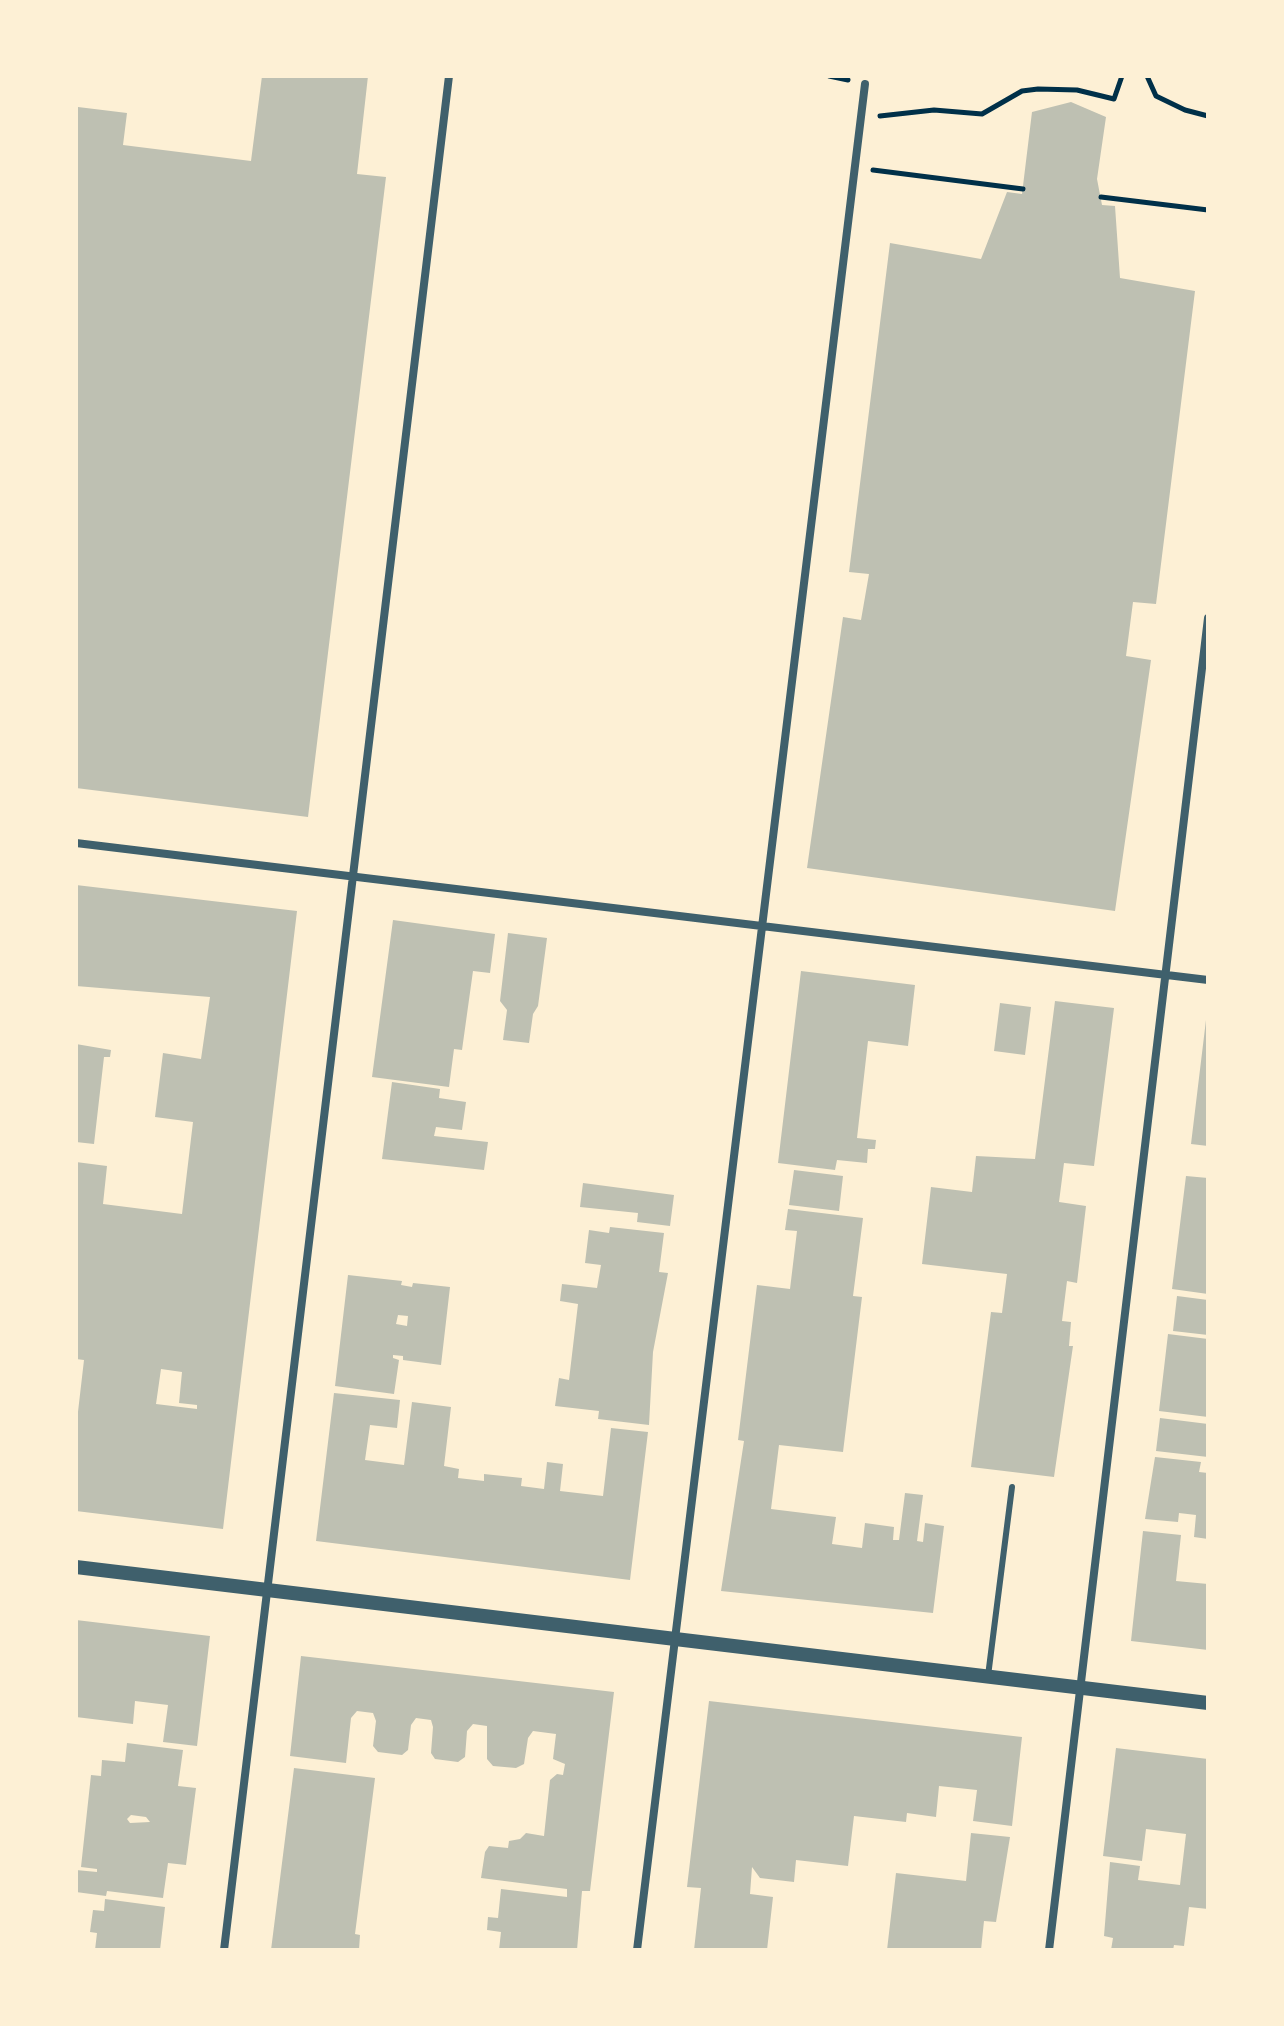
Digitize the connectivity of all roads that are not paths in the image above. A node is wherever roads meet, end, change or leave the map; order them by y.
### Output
1 (449, 76) edge
2 (865, 84) dead end
3 (1208, 618) edge
4 (76, 843) edge
5 (353, 876) junction
6 (761, 925) junction
7 (1167, 975) junction
8 (1208, 980) edge
9 (1012, 1487) dead end
10 (76, 1567) edge
11 (267, 1591) junction
12 (674, 1639) junction
13 (988, 1676) junction
14 (1081, 1687) junction
15 (1208, 1703) edge
16 (224, 1950) edge
17 (637, 1950) edge
18 (1049, 1950) edge

1 - 5 street
2 - 6 street
3 - 7 street
4 - 5 street
5 - 6 street
5 - 11 street
6 - 7 street
6 - 12 street
7 - 8 street
7 - 14 street
9 - 13 lane
10 - 11 street
11 - 12 street
11 - 16 street
12 - 13 street
12 - 17 street
13 - 14 street
14 - 15 street
14 - 18 street

